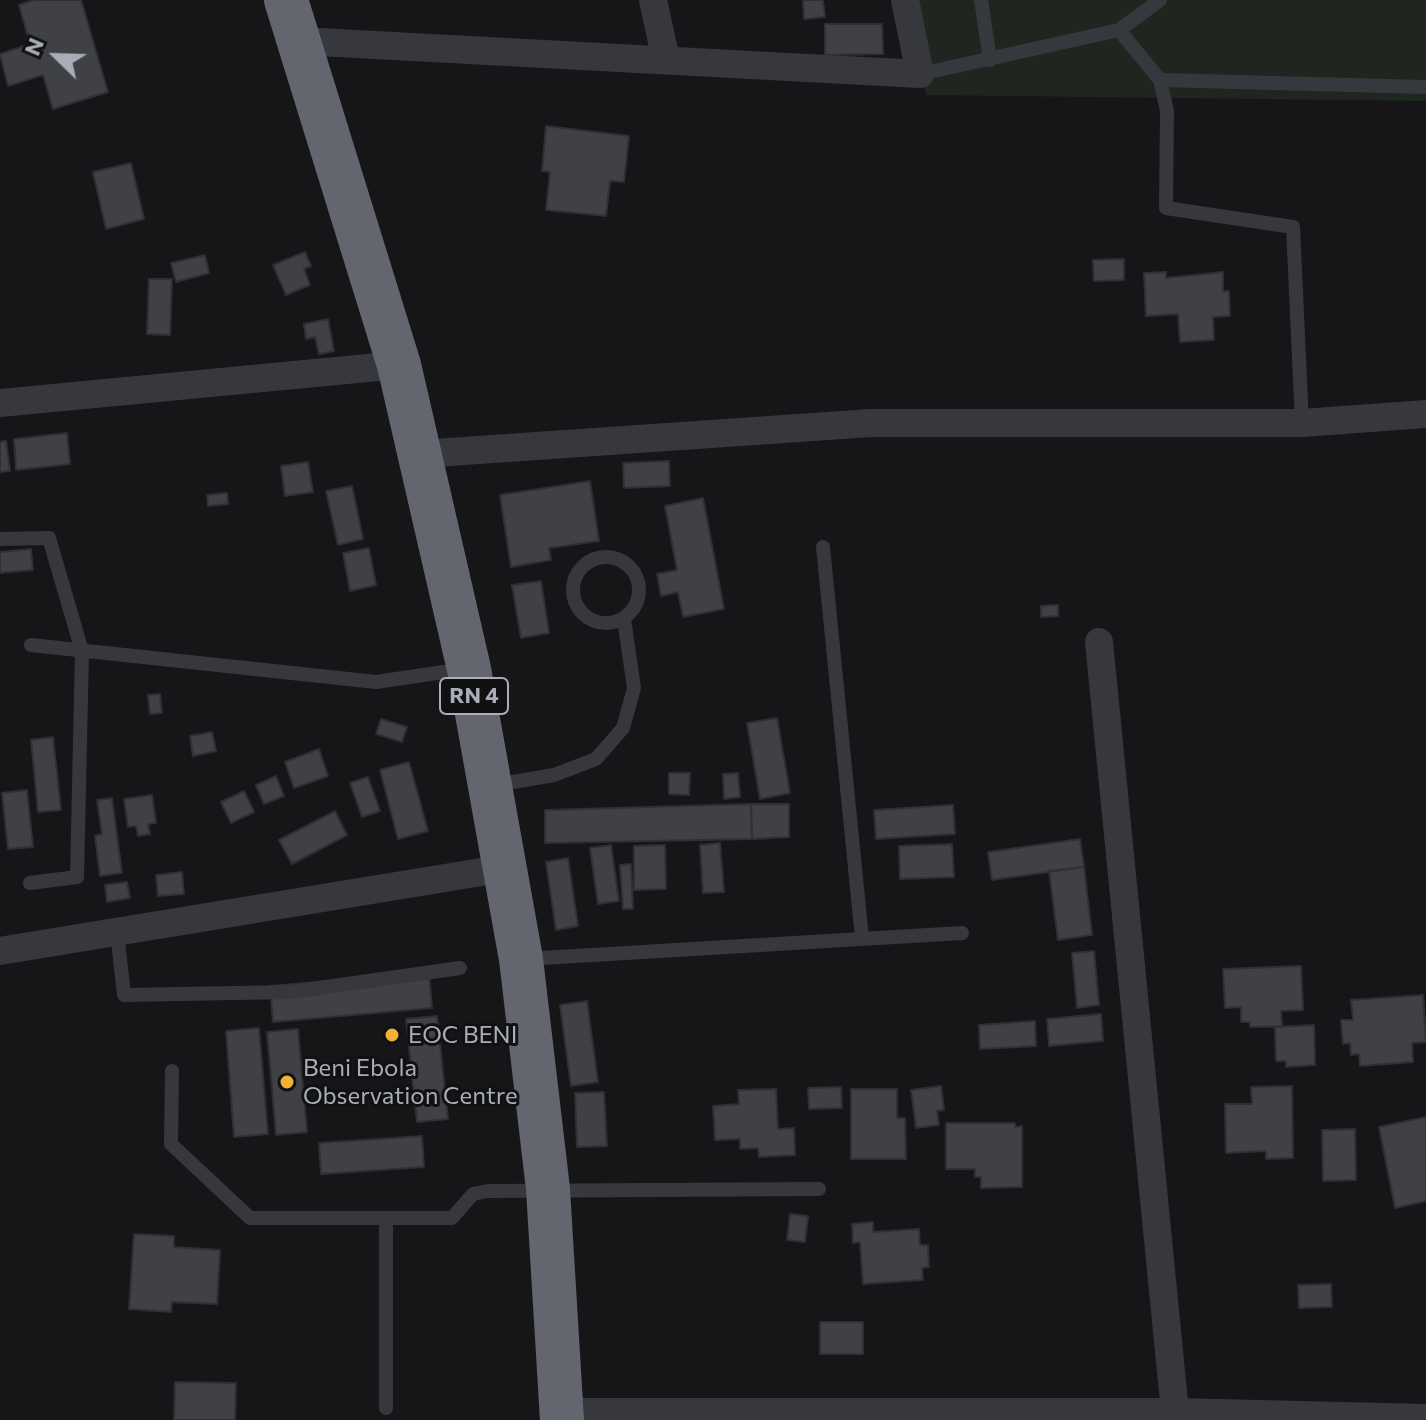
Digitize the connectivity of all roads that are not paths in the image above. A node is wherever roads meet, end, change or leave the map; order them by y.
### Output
1 (286, 0) edge
2 (653, 0) edge
3 (905, 0) edge
4 (981, 0) edge
5 (1160, 0) edge
6 (1119, 30) junction
7 (300, 41) junction
8 (666, 60) junction
9 (990, 60) junction
10 (920, 74) junction
11 (1160, 80) junction
12 (1426, 87) edge
13 (399, 365) junction
14 (0, 403) edge
15 (1426, 414) edge
16 (1302, 423) junction
17 (420, 454) junction
18 (0, 539) edge
19 (823, 547) dead end
20 (624, 619) junction
21 (1099, 642) dead end
22 (31, 645) dead end
23 (82, 651) junction
24 (469, 669) junction
25 (490, 786) junction
26 (506, 868) junction
27 (30, 883) dead end
28 (117, 932) junction
29 (962, 933) dead end
30 (862, 938) junction
31 (0, 951) edge
32 (521, 959) junction
33 (460, 968) dead end
34 (172, 1071) dead end
35 (548, 1189) junction
36 (819, 1189) dead end
37 (386, 1218) junction
38 (386, 1408) dead end
39 (1175, 1412) junction
40 (562, 1416) edge
41 (1426, 1418) edge

1 - 7 highway, RN 4
2 - 8 street
3 - 10 street
4 - 9 lane
5 - 6 lane
6 - 9 lane
6 - 11 lane
7 - 8 street
7 - 13 highway, RN 4
8 - 10 street
9 - 10 lane
11 - 12 lane
11 - 16 lane
13 - 14 street
13 - 17 highway, RN 4
15 - 16 street
16 - 17 street
17 - 24 highway, RN 4
18 - 23 lane
19 - 30 lane
20 - 20 lane
20 - 25 lane
21 - 39 street
22 - 23 lane
23 - 24 lane
23 - 27 lane
24 - 25 highway, RN 4
25 - 26 highway, RN 4
26 - 28 street
26 - 32 highway, RN 4
28 - 31 street
28 - 33 lane
29 - 30 lane
30 - 32 lane
32 - 35 highway, RN 4
34 - 37 lane
35 - 36 lane
35 - 37 lane
35 - 40 highway, RN 4
37 - 38 lane
39 - 40 street
39 - 41 street

